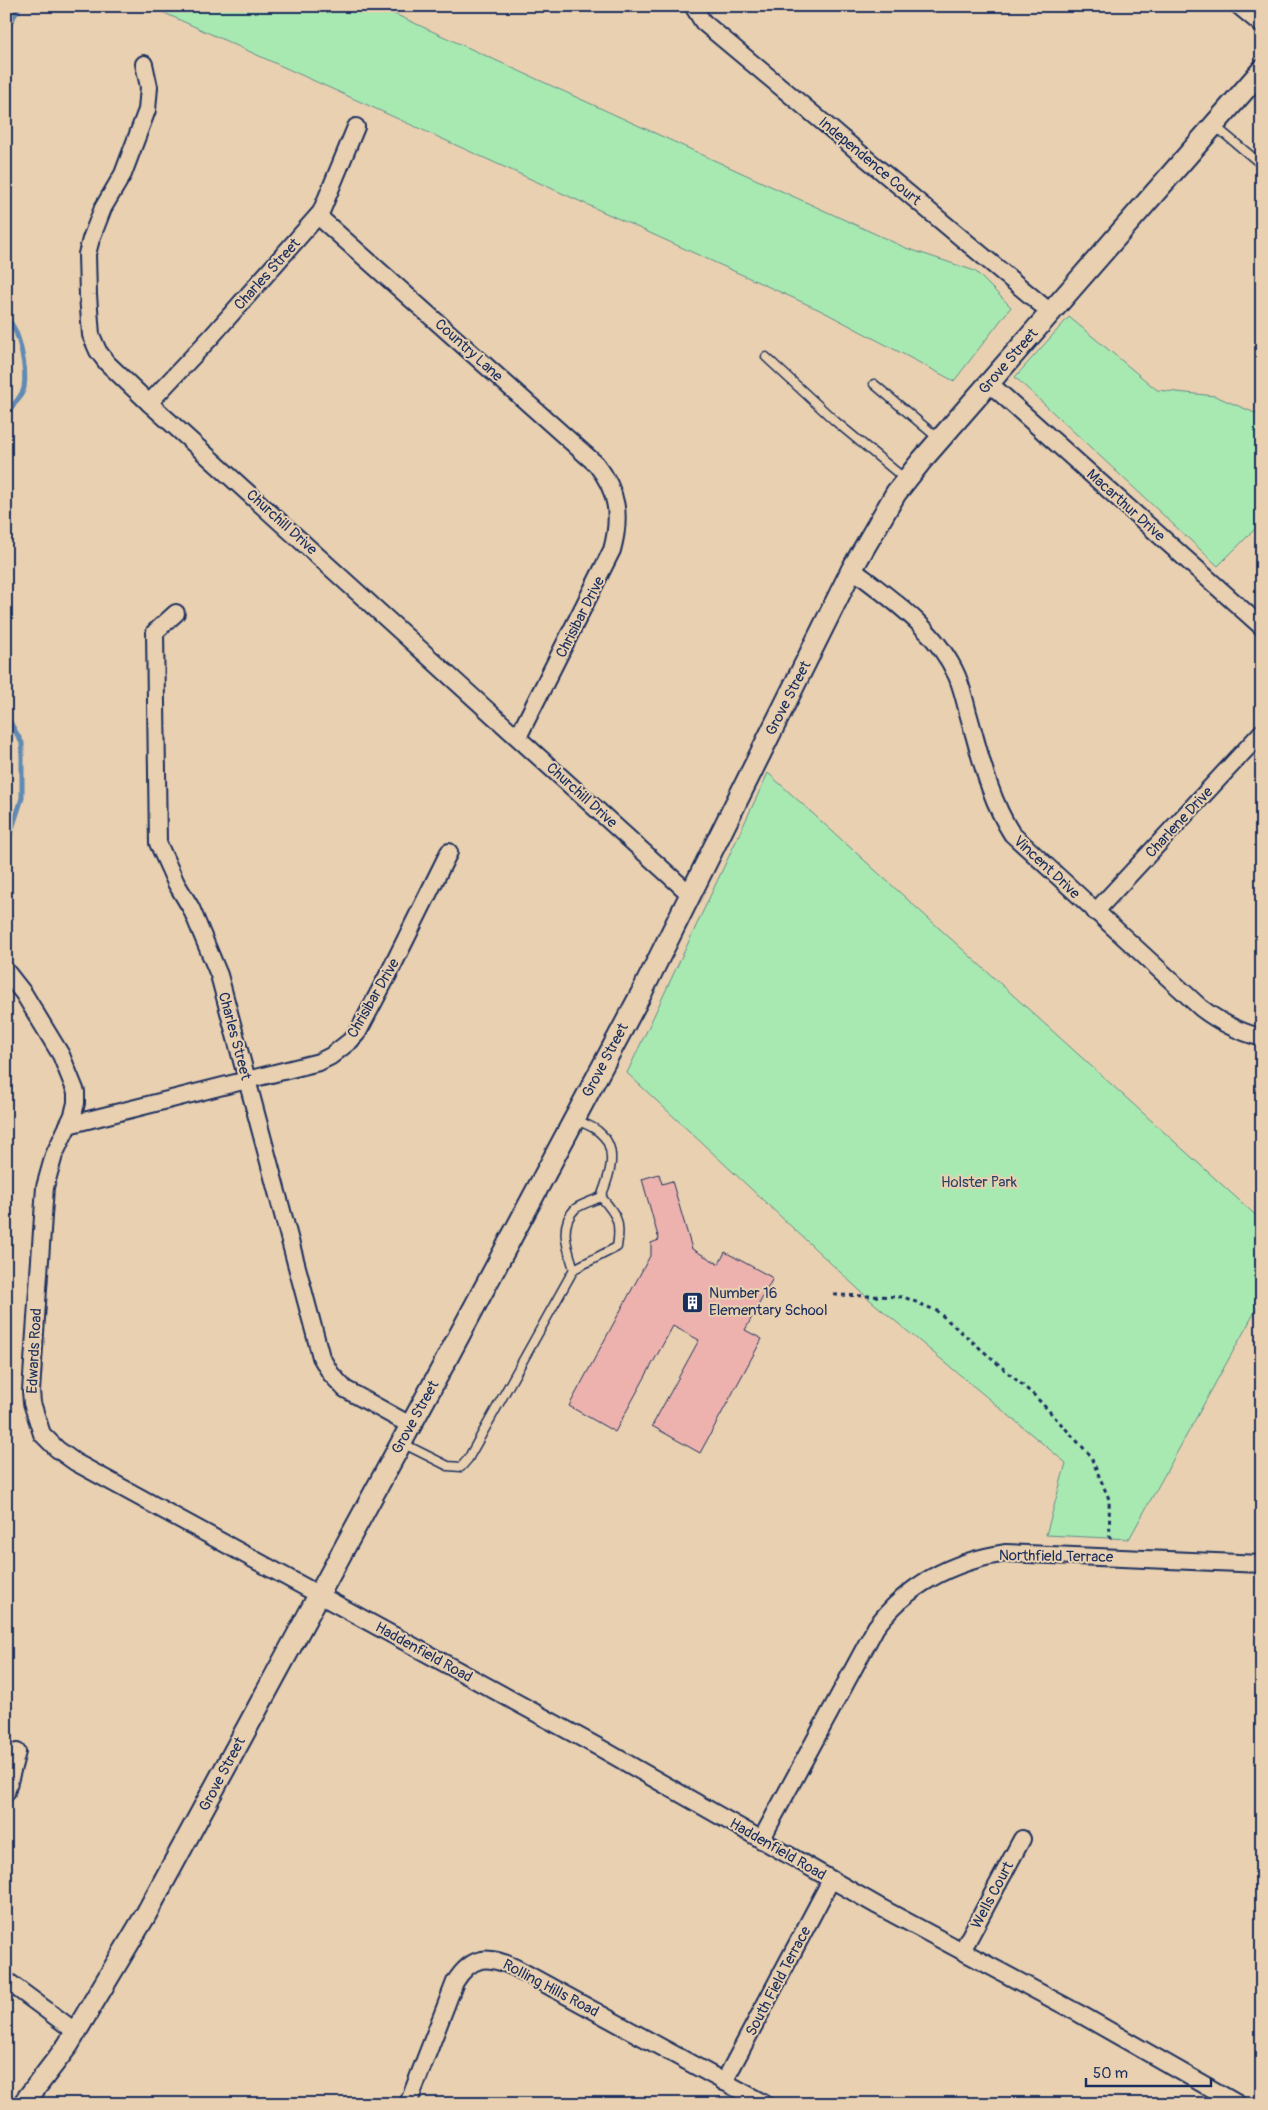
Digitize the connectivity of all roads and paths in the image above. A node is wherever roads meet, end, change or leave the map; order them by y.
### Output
1 (694, 6) edge
2 (1239, 6) edge
3 (1262, 25) edge
4 (144, 64) dead end
5 (1262, 70) edge
6 (1214, 125) junction
7 (356, 127) dead end
8 (1262, 166) edge
9 (318, 216) junction
10 (1050, 312) junction
11 (766, 357) dead end
12 (989, 383) junction
13 (874, 384) dead end
14 (149, 403) junction
15 (940, 440) junction
16 (907, 480) junction
17 (612, 491) joint
18 (852, 569) junction
19 (176, 613) dead end
20 (1262, 627) edge
21 (1262, 732) edge
22 (518, 737) junction
23 (449, 852) dead end
24 (691, 894) junction
25 (1096, 912) junction
26 (6, 971) edge
27 (1262, 1038) edge
28 (246, 1080) junction
29 (574, 1119) junction
30 (68, 1125) junction
31 (600, 1198) junction
32 (574, 1269) junction
33 (834, 1295) dead end
34 (405, 1434) junction
35 (1111, 1557) junction
36 (1262, 1564) edge
37 (319, 1594) junction
38 (17, 1752) dead end
39 (6, 1793) edge
40 (1022, 1839) dead end
41 (761, 1840) junction
42 (831, 1880) junction
43 (962, 1951) junction
44 (6, 1980) edge
45 (76, 2032) junction
46 (724, 2082) junction
47 (23, 2104) edge
48 (408, 2104) edge
49 (765, 2104) edge
50 (1238, 2104) edge

1 - 10 street, Independence Court
2 - 3 street
4 - 14 street, Churchill Drive
5 - 6 street, Grove Street
6 - 8 lane
6 - 10 street, Grove Street
7 - 9 street, Charles Street
9 - 14 street, Charles Street
9 - 17 street, Country Lane
10 - 12 street, Grove Street
11 - 16 lane
12 - 15 street, Grove Street
12 - 20 street, Macarthur Drive
13 - 15 lane
14 - 22 street, Churchill Drive
15 - 16 street, Grove Street
16 - 18 street, Grove Street
17 - 22 street, Chrisibar Drive
18 - 24 street, Grove Street
18 - 25 street, Vincent Drive
19 - 28 street, Charles Street
21 - 25 street, Charlene Drive
22 - 24 street, Churchill Drive
23 - 28 street, Chrisibar Drive
24 - 29 street, Grove Street
25 - 27 street, Vincent Drive
26 - 30 street, Edwards Road
28 - 30 street, Chrisibar Drive
28 - 34 street, Charles Street
29 - 31 lane
29 - 34 street, Grove Street
30 - 37 street, Edwards Road
31 - 32 lane
31 - 32 lane
32 - 34 lane
33 - 35 path
34 - 37 street, Grove Street
35 - 36 street, Northfield Terrace
35 - 41 street, Northfield Terrace
37 - 41 street, Haddenfield Road
37 - 45 street, Grove Street
38 - 39 street
40 - 43 street, Wells Court
41 - 42 street, Haddenfield Road
42 - 43 street, Haddenfield Road
42 - 46 street, South Field Terrace
43 - 50 street, Haddenfield Road
44 - 45 street
45 - 47 street, Grove Street
46 - 48 street, Rolling Hills Road
46 - 49 street, Rolling Hills Road

